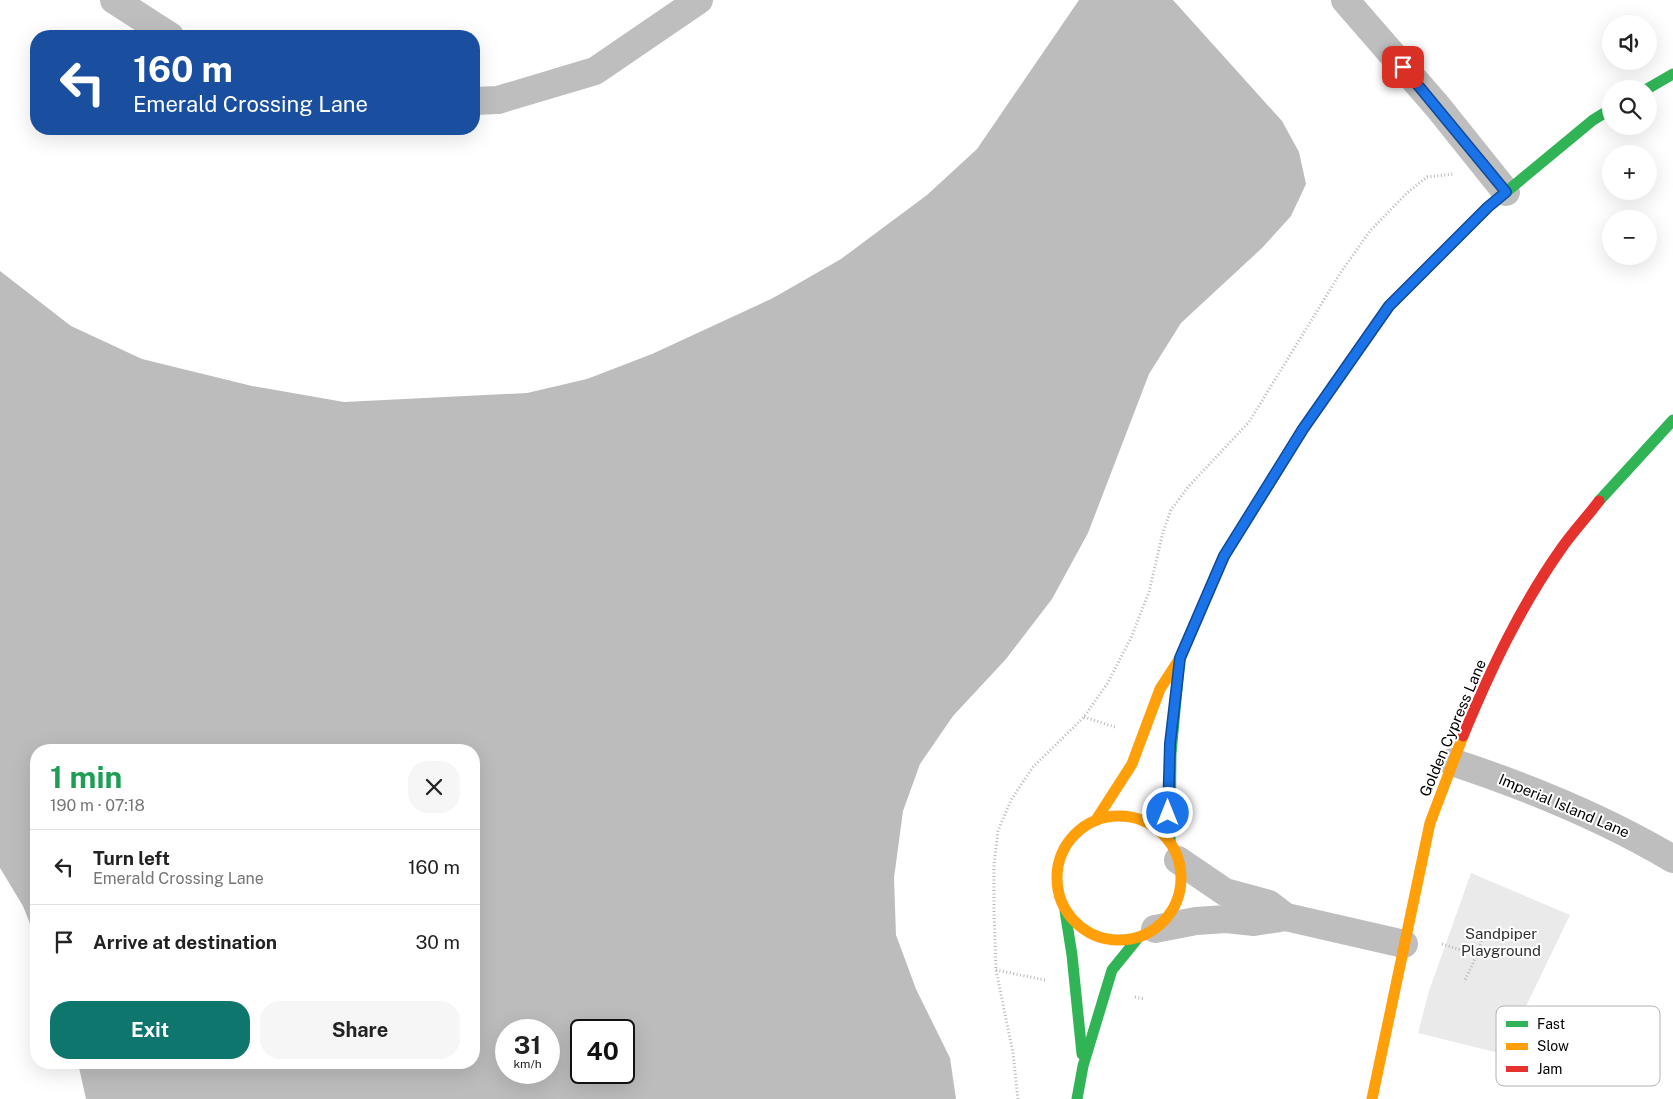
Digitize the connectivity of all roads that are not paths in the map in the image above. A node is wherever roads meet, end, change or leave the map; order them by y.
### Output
1 (114, 0) edge
2 (700, 0) edge
3 (1345, 0) edge
4 (161, 30) edge
5 (1673, 74) edge
6 (1657, 83) edge
7 (480, 101) edge
8 (1602, 114) edge
9 (1506, 192) junction
10 (1673, 420) edge
11 (1180, 658) junction
12 (1452, 762) junction
13 (1096, 820) junction
14 (1174, 851) junction
15 (1673, 859) edge
16 (1065, 911) junction
17 (1286, 917) junction
18 (1146, 933) junction
19 (1404, 944) junction
20 (1083, 1066) junction
21 (1077, 1099) edge
22 (1372, 1099) edge

1 - 4 street
2 - 7 street
3 - 9 street
5 - 6 street
8 - 9 street
9 - 11 street
10 - 12 street, Golden Cypress Lane
11 - 13 street
11 - 14 street
12 - 15 street, Imperial Island Lane
12 - 19 street, Golden Cypress Lane
13 - 14 street
13 - 16 street
14 - 17 street
14 - 18 street
16 - 18 street
16 - 20 street
17 - 18 street
17 - 19 street
18 - 20 street
19 - 22 street, Golden Cypress Lane
20 - 21 street

